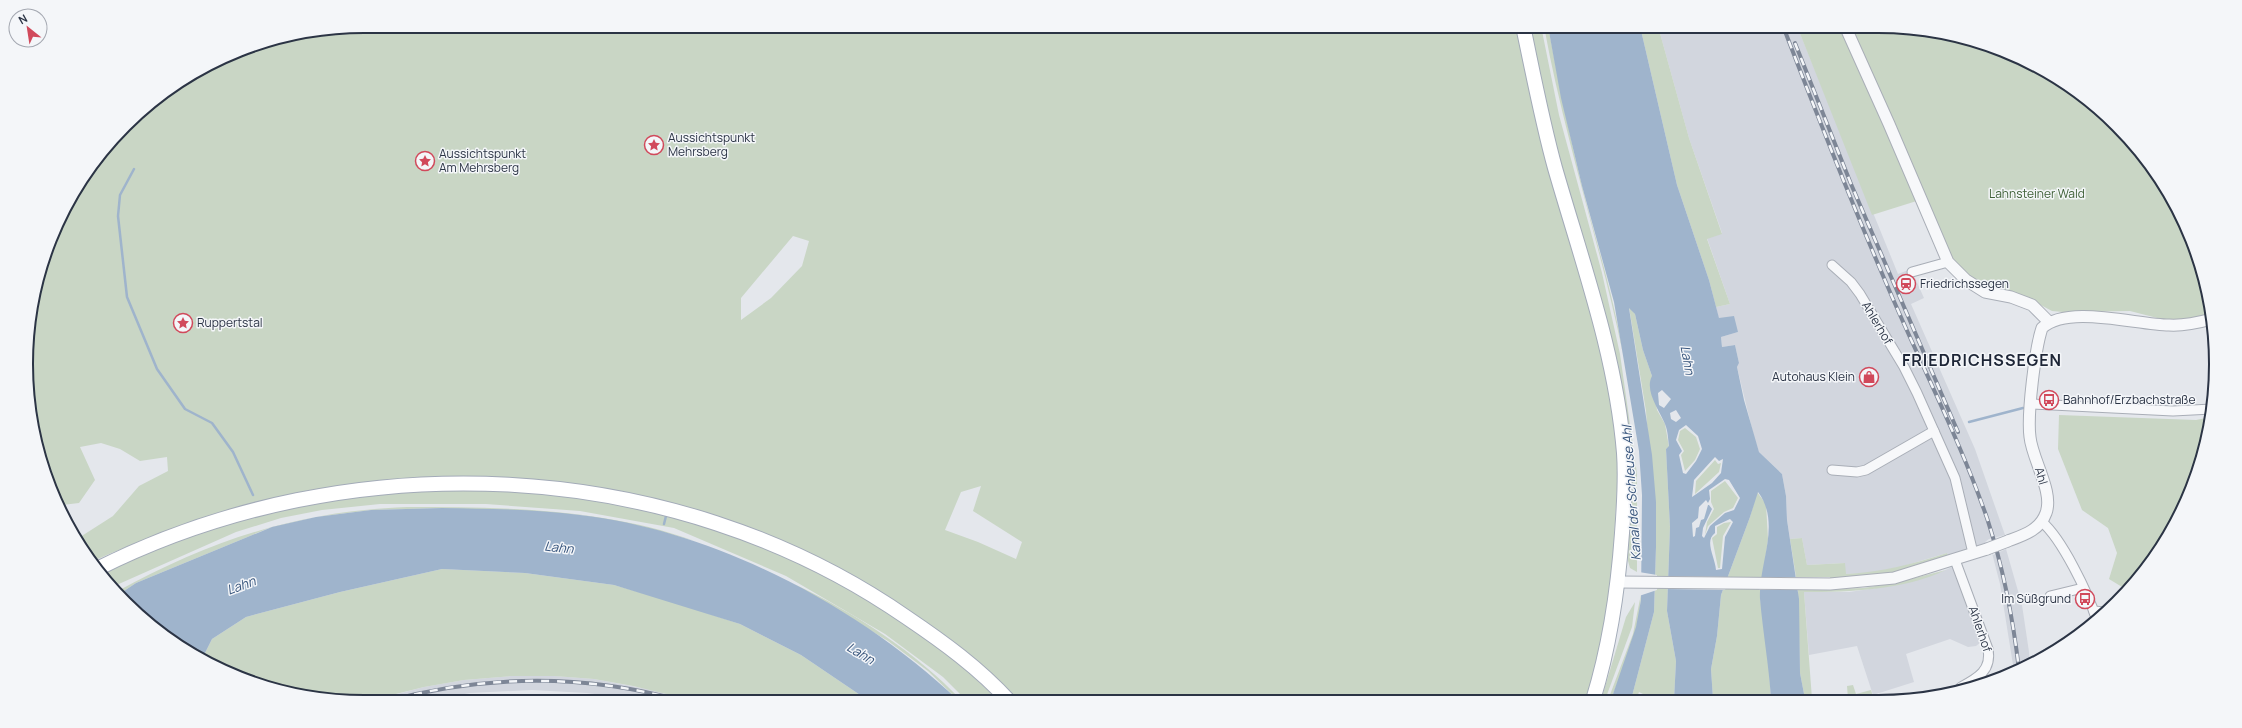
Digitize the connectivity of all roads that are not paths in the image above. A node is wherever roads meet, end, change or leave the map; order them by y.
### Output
1 (1524, 33) edge
2 (1848, 33) edge
3 (1948, 262) junction
4 (1832, 265) dead end
5 (1912, 272) dead end
6 (2206, 320) edge
7 (2048, 322) junction
8 (2032, 404) junction
9 (2206, 410) edge
10 (1934, 431) junction
11 (1832, 470) dead end
12 (2042, 522) junction
13 (1973, 553) junction
14 (1954, 560) junction
15 (102, 567) edge
16 (1623, 582) junction
17 (2083, 588) junction
18 (2050, 596) dead end
19 (2095, 614) edge
20 (1966, 683) edge
21 (1003, 695) edge
22 (1594, 695) edge

1 - 16 main road
2 - 3 street
3 - 5 street
3 - 7 street
4 - 10 street, Ahlerhof
6 - 7 street
7 - 8 street, Ahl
8 - 9 street
8 - 12 street, Ahl
10 - 11 street
10 - 13 street, Ahlerhof
12 - 13 street, bridge
12 - 17 street
13 - 14 street
14 - 16 street
14 - 20 street, Ahlerhof
15 - 21 main road
16 - 22 main road
17 - 18 street
17 - 19 street

